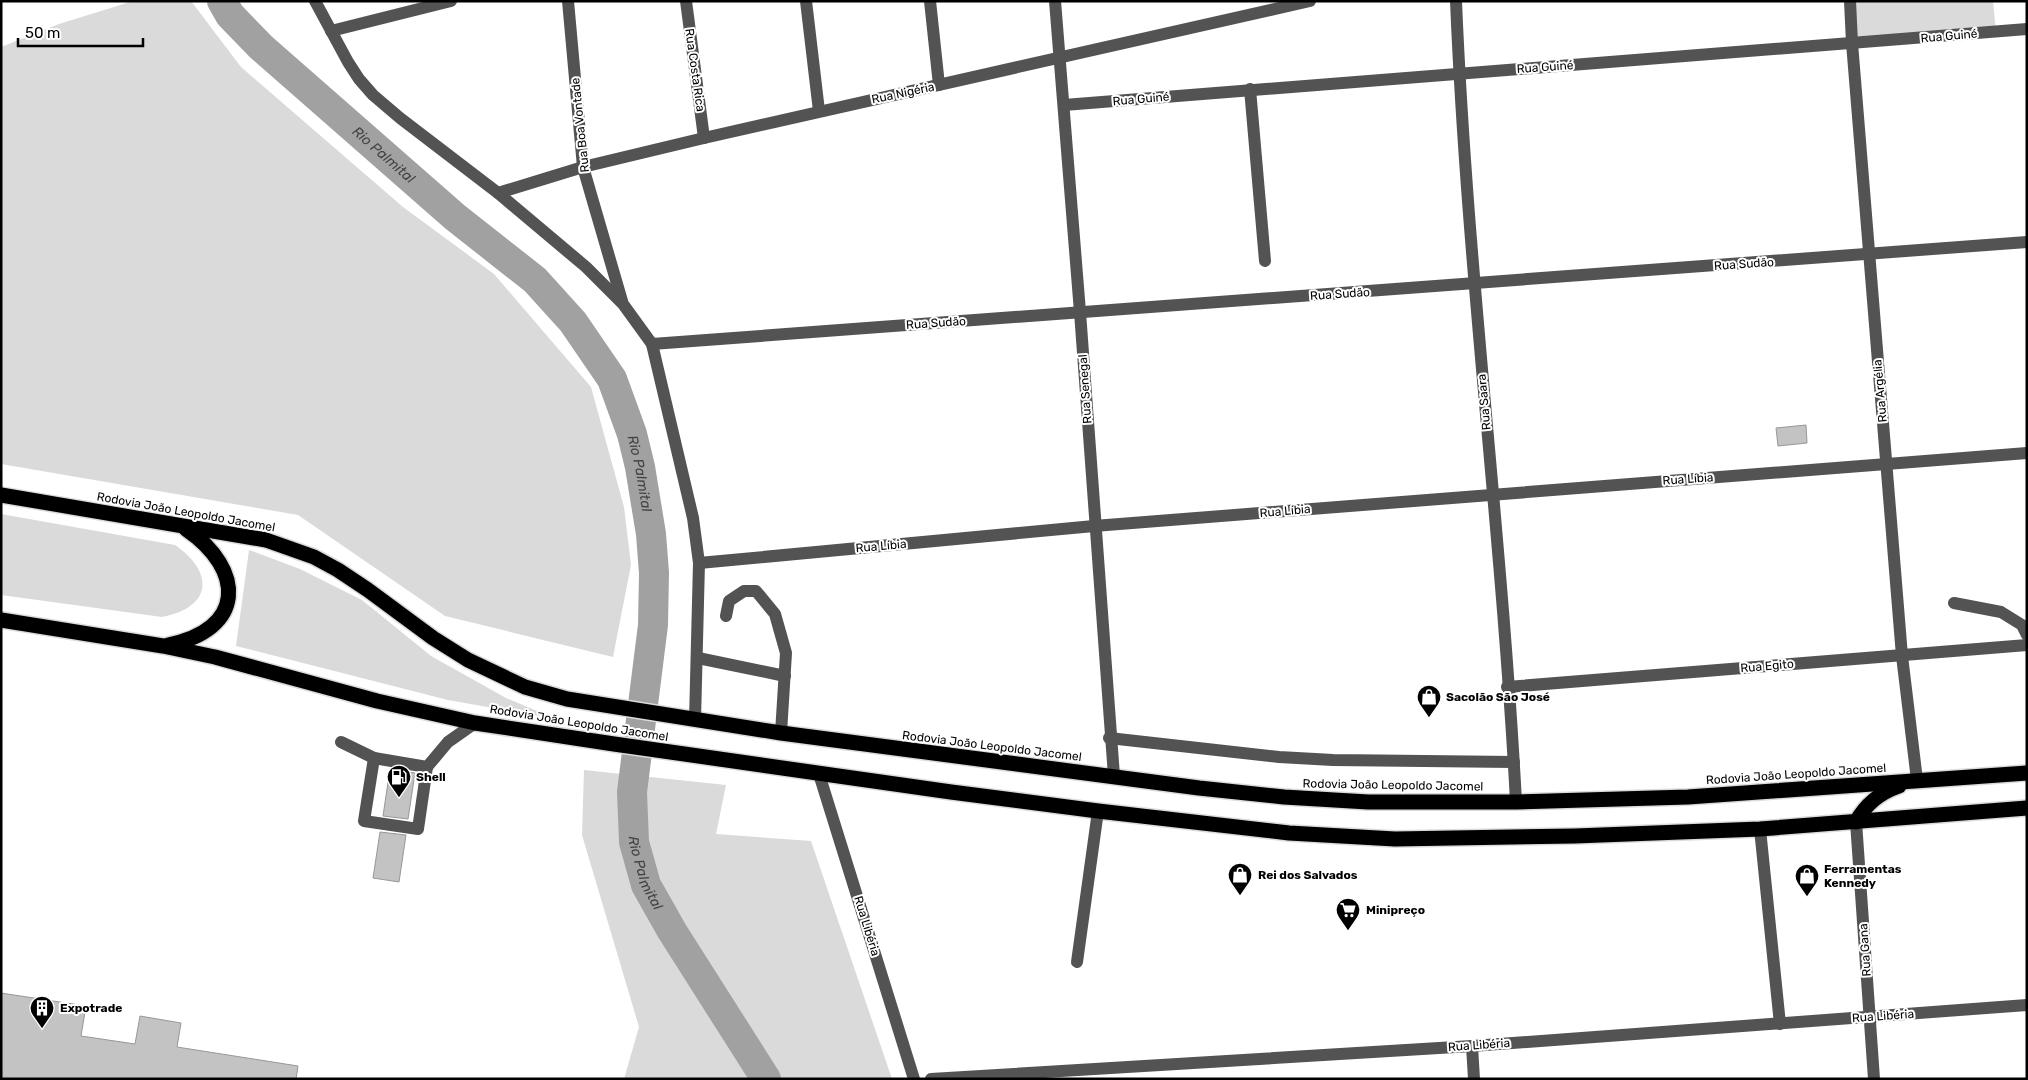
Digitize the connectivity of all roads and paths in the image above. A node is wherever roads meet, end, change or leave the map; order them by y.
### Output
1 (315, 1) edge
2 (450, 1) edge
3 (568, 1) edge
4 (686, 1) edge
5 (806, 1) edge
6 (930, 1) edge
7 (1055, 1) edge
8 (1310, 1) edge
9 (1456, 1) edge
10 (1850, 1) edge
11 (2027, 30) edge
12 (331, 31) junction
13 (1852, 44) junction
14 (1059, 57) junction
15 (1459, 74) junction
16 (939, 85) junction
17 (1250, 89) junction
18 (1064, 106) junction
19 (819, 111) junction
20 (704, 138) junction
21 (583, 167) junction
22 (498, 193) junction
23 (2027, 242) edge
24 (1869, 255) junction
25 (1265, 260) dead end
26 (1473, 285) junction
27 (623, 304) junction
28 (1080, 312) junction
29 (652, 344) junction
30 (2027, 453) edge
31 (1886, 464) junction
32 (1493, 494) junction
33 (1, 495) edge
34 (1094, 526) junction
35 (183, 527) junction
36 (699, 563) junction
37 (1954, 603) dead end
38 (726, 616) dead end
39 (1, 620) edge
40 (2027, 635) edge
41 (163, 646) junction
42 (2027, 646) edge
43 (1902, 656) junction
44 (698, 658) junction
45 (785, 676) junction
46 (1507, 687) junction
47 (695, 720) junction
48 (475, 723) junction
49 (781, 733) junction
50 (1110, 738) junction
51 (341, 742) dead end
52 (374, 758) junction
53 (1514, 762) junction
54 (427, 767) junction
55 (2027, 772) edge
56 (819, 774) junction
57 (1114, 776) junction
58 (1917, 780) junction
59 (1516, 802) junction
60 (2027, 808) edge
61 (1098, 812) junction
62 (1856, 822) junction
63 (1760, 829) junction
64 (1077, 962) dead end
65 (2027, 1005) edge
66 (1869, 1017) junction
67 (1780, 1024) junction
68 (1472, 1046) junction
69 (914, 1079) edge
70 (931, 1079) edge
71 (1474, 1079) edge
72 (1874, 1079) edge

1 - 12 street
2 - 12 street
3 - 21 street, Rua Boa Vontade
4 - 20 street, Rua Costa Rica
5 - 19 street
6 - 16 street
7 - 14 street, Rua Senegal
8 - 14 street, Rua Nigéria
9 - 15 street, Rua Saara
10 - 13 street, Rua Argélia
11 - 13 street, Rua Guiné
12 - 22 street
13 - 15 street, Rua Guiné
13 - 24 street, Rua Argélia
14 - 16 street, Rua Nigéria
14 - 18 street, Rua Senegal
15 - 17 street, Rua Guiné
15 - 26 street, Rua Saara
16 - 19 street, Rua Nigéria
17 - 18 street, Rua Guiné
17 - 25 street
18 - 28 street, Rua Senegal
19 - 20 street, Rua Nigéria
20 - 21 street, Rua Nigéria
21 - 22 street, Rua Nigéria
21 - 27 street, Rua Boa Vontade
22 - 27 street
23 - 24 street, Rua Sudão
24 - 26 street, Rua Sudão
24 - 31 street, Rua Argélia
26 - 28 street, Rua Sudão
26 - 32 street, Rua Saara
27 - 29 street
28 - 29 street, Rua Sudão
28 - 34 street, Rua Senegal
29 - 36 street
30 - 31 street, Rua Líbia
31 - 32 street, Rua Líbia
31 - 43 street, Rua Argélia
32 - 34 street, Rua Líbia
32 - 46 street, Rua Saara
33 - 35 highway, Rodovia João Leopoldo Jacomel
34 - 36 street, Rua Líbia
34 - 50 street, Rua Senegal
35 - 41 highway
35 - 47 highway, Rodovia João Leopoldo Jacomel
36 - 44 street
37 - 40 street
38 - 45 street
39 - 41 highway, Rodovia João Leopoldo Jacomel
41 - 48 highway, Rodovia João Leopoldo Jacomel
42 - 43 street, Rua Egito
43 - 46 street, Rua Egito
43 - 58 street, Rua Argélia
44 - 45 street
44 - 47 street
45 - 49 street
46 - 53 street, Rua Saara
47 - 49 highway, Rodovia João Leopoldo Jacomel
48 - 54 street
48 - 56 highway, Rodovia João Leopoldo Jacomel
49 - 57 highway, Rodovia João Leopoldo Jacomel
50 - 53 street
50 - 57 street, Rua Senegal
51 - 52 street
52 - 54 street
52 - 54 street
53 - 59 street, Rua Saara
55 - 58 highway, Rodovia João Leopoldo Jacomel
56 - 61 highway, Rodovia João Leopoldo Jacomel
56 - 69 street, Rua Libéria
57 - 59 highway, Rodovia João Leopoldo Jacomel
58 - 59 highway, Rodovia João Leopoldo Jacomel
58 - 62 highway
60 - 62 highway, Rodovia João Leopoldo Jacomel
61 - 63 highway, Rodovia João Leopoldo Jacomel
61 - 64 street
62 - 63 highway, Rodovia João Leopoldo Jacomel
62 - 66 street, Rua Gana
63 - 67 street
65 - 66 street, Rua Libéria
66 - 67 street, Rua Libéria
66 - 72 street, Rua Gana
67 - 68 street, Rua Libéria
68 - 70 street, Rua Libéria
68 - 71 street

